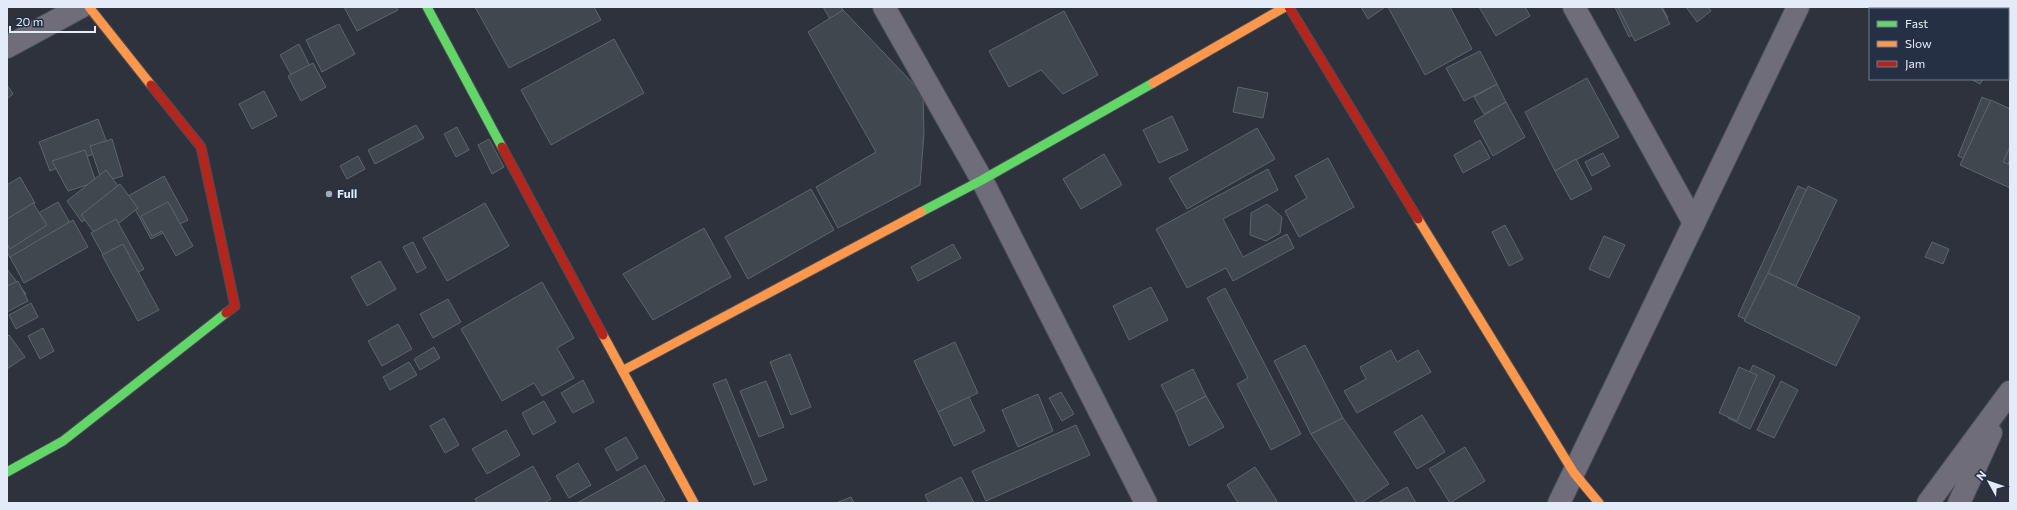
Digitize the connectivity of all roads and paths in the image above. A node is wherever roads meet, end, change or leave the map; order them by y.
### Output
1 (81, 7) edge
2 (89, 7) edge
3 (427, 7) edge
4 (884, 7) edge
5 (1285, 7) edge
6 (1289, 7) edge
7 (1574, 7) edge
8 (1798, 7) edge
9 (7, 47) edge
10 (982, 180) junction
11 (1694, 223) junction
12 (624, 370) junction
13 (2010, 393) edge
14 (7, 472) edge
15 (1574, 473) junction
16 (694, 503) edge
17 (1146, 503) edge
18 (1559, 503) edge
19 (1599, 503) edge
20 (1928, 503) edge
21 (1958, 503) edge

1 - 9 street
2 - 14 street
3 - 12 street
4 - 10 street
5 - 10 street
6 - 15 street
7 - 11 street
8 - 11 street
10 - 12 street
10 - 17 street
11 - 15 street
12 - 16 street
13 - 20 street
13 - 21 street
15 - 18 street
15 - 19 street

